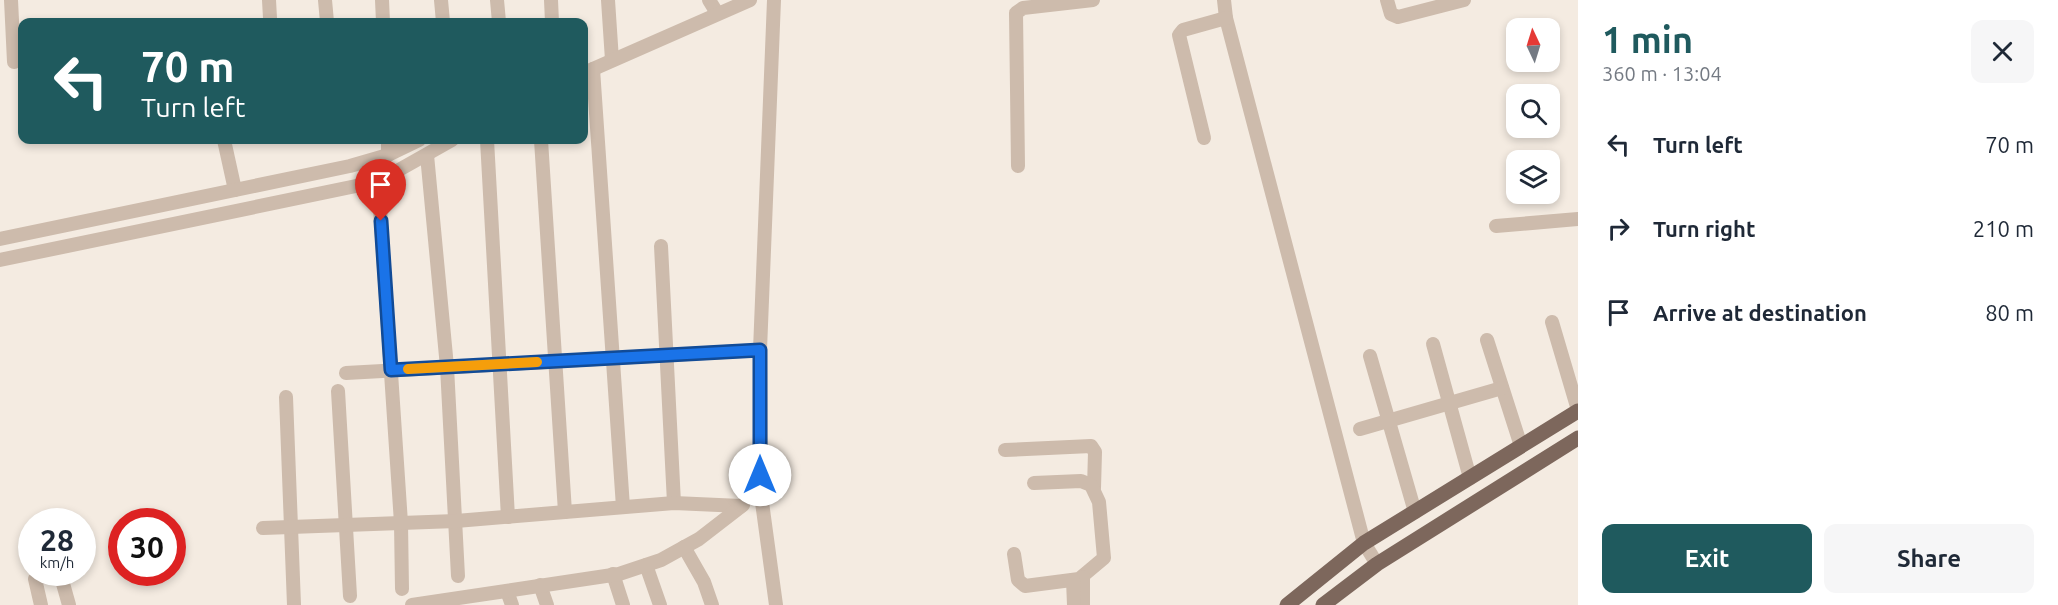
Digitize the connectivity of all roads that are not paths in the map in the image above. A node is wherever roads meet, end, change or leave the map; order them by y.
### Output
1 (10, 0) edge
2 (269, 0) edge
3 (325, 0) edge
4 (382, 0) edge
5 (441, 0) edge
6 (497, 0) edge
7 (551, 0) edge
8 (608, 0) edge
9 (709, 0) edge
10 (750, 0) edge
11 (774, 0) edge
12 (1093, 0) edge
13 (1224, 0) edge
14 (1387, 0) edge
15 (1464, 0) edge
16 (1064, 2) edge
17 (717, 13) junction
18 (270, 18) dead end
19 (327, 18) edge
20 (383, 18) edge
21 (443, 18) edge
22 (499, 18) edge
23 (552, 18) edge
24 (1226, 18) junction
25 (17, 29) edge
26 (612, 60) junction
27 (14, 62) dead end
28 (588, 71) edge
29 (1204, 138) dead end
30 (225, 144) edge
31 (388, 144) edge
32 (411, 144) edge
33 (445, 144) edge
34 (487, 144) edge
35 (541, 144) edge
36 (388, 155) junction
37 (427, 155) junction
38 (1018, 166) dead end
39 (378, 178) junction
40 (235, 190) junction
41 (1578, 219) edge
42 (1496, 226) dead end
43 (0, 238) edge
44 (661, 246) dead end
45 (0, 260) edge
46 (1552, 322) dead end
47 (1487, 340) dead end
48 (1433, 344) dead end
49 (760, 350) junction
50 (666, 355) junction
51 (1370, 356) dead end
52 (612, 358) junction
53 (556, 361) junction
54 (501, 364) junction
55 (447, 367) junction
56 (391, 370) junction
57 (346, 373) dead end
58 (1503, 388) junction
59 (338, 391) dead end
60 (286, 397) dead end
61 (1449, 403) junction
62 (1578, 410) edge
63 (1389, 421) junction
64 (1360, 429) dead end
65 (1578, 438) edge
66 (1521, 446) junction
67 (1005, 450) dead end
68 (1470, 478) junction
69 (1034, 483) dead end
70 (1094, 488) junction
71 (761, 495) junction
72 (674, 502) junction
73 (741, 506) junction
74 (623, 507) junction
75 (565, 512) junction
76 (1415, 512) junction
77 (508, 517) junction
78 (456, 521) junction
79 (401, 523) junction
80 (348, 525) junction
81 (290, 527) junction
82 (263, 528) dead end
83 (1364, 543) junction
84 (684, 547) junction
85 (1014, 555) dead end
86 (1377, 564) junction
87 (646, 565) junction
88 (613, 574) junction
89 (458, 576) dead end
90 (1078, 579) junction
91 (540, 585) junction
92 (36, 586) edge
93 (64, 586) edge
94 (402, 589) dead end
95 (507, 591) junction
96 (350, 596) dead end
97 (473, 600) edge
98 (441, 603) edge
99 (41, 605) edge
100 (69, 605) edge
101 (294, 605) edge
102 (412, 605) edge
103 (512, 605) edge
104 (547, 605) edge
105 (623, 605) edge
106 (660, 605) edge
107 (712, 605) edge
108 (776, 605) edge
109 (1074, 605) edge
110 (1083, 605) edge
111 (1287, 605) edge
112 (1323, 605) edge

1 - 25 street
2 - 18 street
3 - 19 street
4 - 20 street
5 - 21 street
6 - 22 street
7 - 23 street
8 - 26 street
9 - 17 street
10 - 17 street
11 - 49 street
12 - 16 street
13 - 24 street
14 - 15 street
16 - 38 street
17 - 26 street
24 - 29 street
24 - 83 street
25 - 27 street
26 - 28 street
28 - 52 street
30 - 40 street
31 - 36 street
32 - 36 street
33 - 37 street
34 - 54 street
35 - 53 street
36 - 40 street
37 - 39 street
37 - 55 street
39 - 45 street
39 - 56 street
40 - 43 street
41 - 42 street
44 - 50 street
46 - 62 street
47 - 58 street
48 - 61 street
49 - 50 street
49 - 71 street
50 - 52 street
50 - 72 street
51 - 63 street
52 - 53 street
52 - 74 street
53 - 54 street
53 - 75 street
54 - 55 street
54 - 77 street
55 - 56 street
55 - 78 street
56 - 57 street
56 - 79 street
58 - 61 street
58 - 66 street
59 - 80 street
60 - 81 street
61 - 63 street
61 - 68 street
62 - 66 main road
63 - 64 street
63 - 76 street
65 - 86 main road
66 - 68 main road
67 - 70 street
68 - 76 main road
69 - 70 street
70 - 90 street
71 - 73 street
71 - 108 street
72 - 73 street
72 - 74 street
73 - 84 street
74 - 75 street
75 - 77 street
76 - 83 main road
77 - 78 street
78 - 79 street
78 - 89 street
79 - 80 street
79 - 94 street
80 - 81 street
80 - 96 street
81 - 82 street
81 - 101 street
83 - 86 street
83 - 111 main road
84 - 87 street
84 - 107 street
85 - 90 street
86 - 112 main road
87 - 88 street
87 - 106 street
88 - 91 street
88 - 105 street
90 - 109 street
90 - 110 street
91 - 95 street
91 - 104 street
92 - 99 street
93 - 100 street
95 - 97 street
95 - 103 street
97 - 98 street
98 - 102 street

